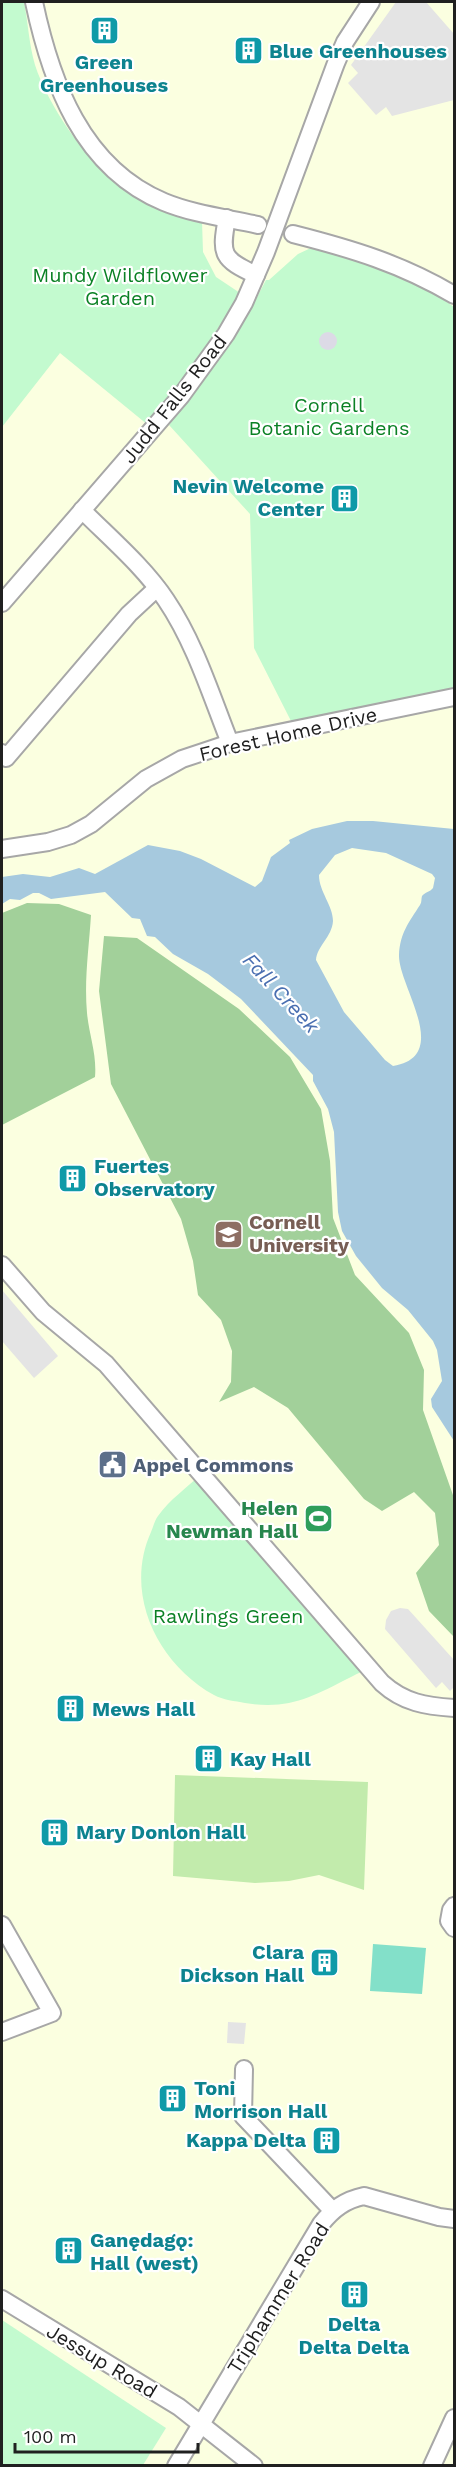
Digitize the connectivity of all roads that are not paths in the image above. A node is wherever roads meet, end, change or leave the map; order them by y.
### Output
1 (34, 2) edge
2 (371, 2) edge
3 (227, 218) junction
4 (258, 225) dead end
5 (293, 234) dead end
6 (256, 275) junction
7 (454, 295) edge
8 (82, 510) junction
9 (158, 588) junction
10 (2, 603) edge
11 (454, 697) edge
12 (230, 743) junction
13 (2, 753) edge
14 (2, 849) edge
15 (2, 1265) edge
16 (454, 1708) edge
17 (454, 1906) edge
18 (2, 1925) edge
19 (454, 1928) edge
20 (2, 2032) edge
21 (244, 2069) dead end
22 (333, 2211) junction
23 (454, 2219) edge
24 (2, 2299) edge
25 (454, 2418) edge
26 (201, 2423) junction
27 (176, 2466) edge
28 (254, 2466) edge
29 (432, 2466) edge

1 - 3 street
2 - 6 street, Judd Falls Road
3 - 4 street
3 - 6 street
5 - 7 street
6 - 8 street, Judd Falls Road
8 - 9 street
8 - 10 street, Judd Falls Road
9 - 12 street
9 - 13 street
11 - 12 street, Forest Home Drive
12 - 14 street, Forest Home Drive
15 - 16 street
17 - 19 street
18 - 20 street
21 - 22 street
22 - 23 street, Triphammer Road
22 - 26 street, Triphammer Road
24 - 26 street, Jessup Road
25 - 29 street
26 - 27 street, Triphammer Road
26 - 28 street, Jessup Road

